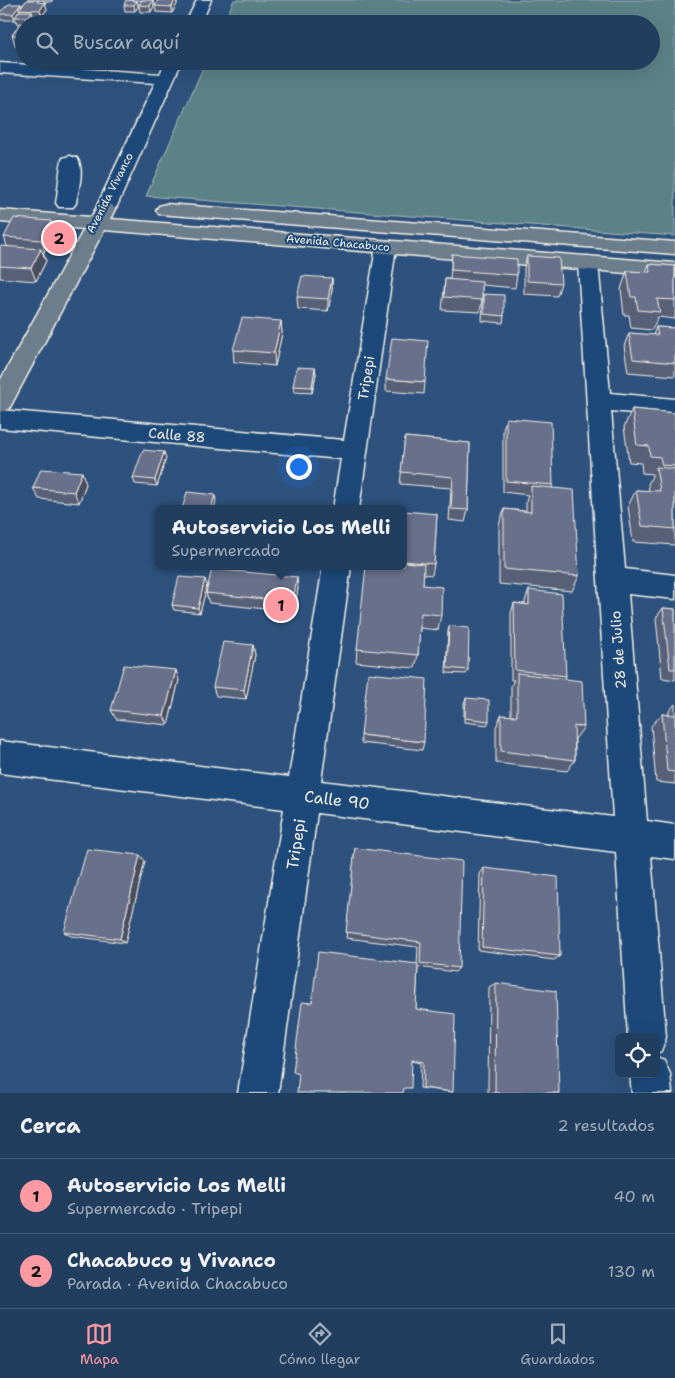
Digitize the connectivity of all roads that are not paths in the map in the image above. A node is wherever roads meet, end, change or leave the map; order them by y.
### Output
1 (204, 0) edge
2 (197, 15) edge
3 (0, 68) edge
4 (15, 69) edge
5 (30, 70) edge
6 (170, 70) edge
7 (166, 79) junction
8 (70, 162) dead end
9 (0, 198) edge
10 (88, 208) junction
11 (0, 216) edge
12 (386, 247) junction
13 (675, 248) edge
14 (588, 263) junction
15 (675, 270) edge
16 (599, 401) junction
17 (0, 403) edge
18 (675, 408) edge
19 (0, 419) edge
20 (355, 451) junction
21 (347, 505) edge
22 (336, 570) edge
23 (613, 580) junction
24 (675, 587) edge
25 (0, 757) edge
26 (303, 796) junction
27 (632, 836) junction
28 (675, 842) edge
29 (648, 1033) edge
30 (650, 1078) edge
31 (258, 1093) edge
32 (652, 1093) edge

1 - 2 street
3 - 4 street
5 - 7 street
6 - 7 street, Avenida Vivanco
7 - 10 street, Avenida Vivanco
8 - 10 street
9 - 10 main road, Avenida Chacabuco
10 - 11 main road, Avenida Chacabuco
10 - 12 main road, Avenida Chacabuco
10 - 13 main road, Avenida Chacabuco
10 - 17 main road, Avenida Vivanco
12 - 14 main road, Avenida Chacabuco
12 - 20 street, Tripepi
14 - 15 main road, Avenida Chacabuco
14 - 16 street, 28 de Julio
16 - 18 street
16 - 23 street, 28 de Julio
19 - 20 street, Calle 88
20 - 21 street, Tripepi
22 - 26 street, Tripepi
23 - 24 street
23 - 27 street, 28 de Julio
25 - 26 street, Calle 90
26 - 27 street, Calle 90
26 - 31 street, Tripepi
27 - 28 street, Calle 90
27 - 29 street, 28 de Julio
30 - 32 street

